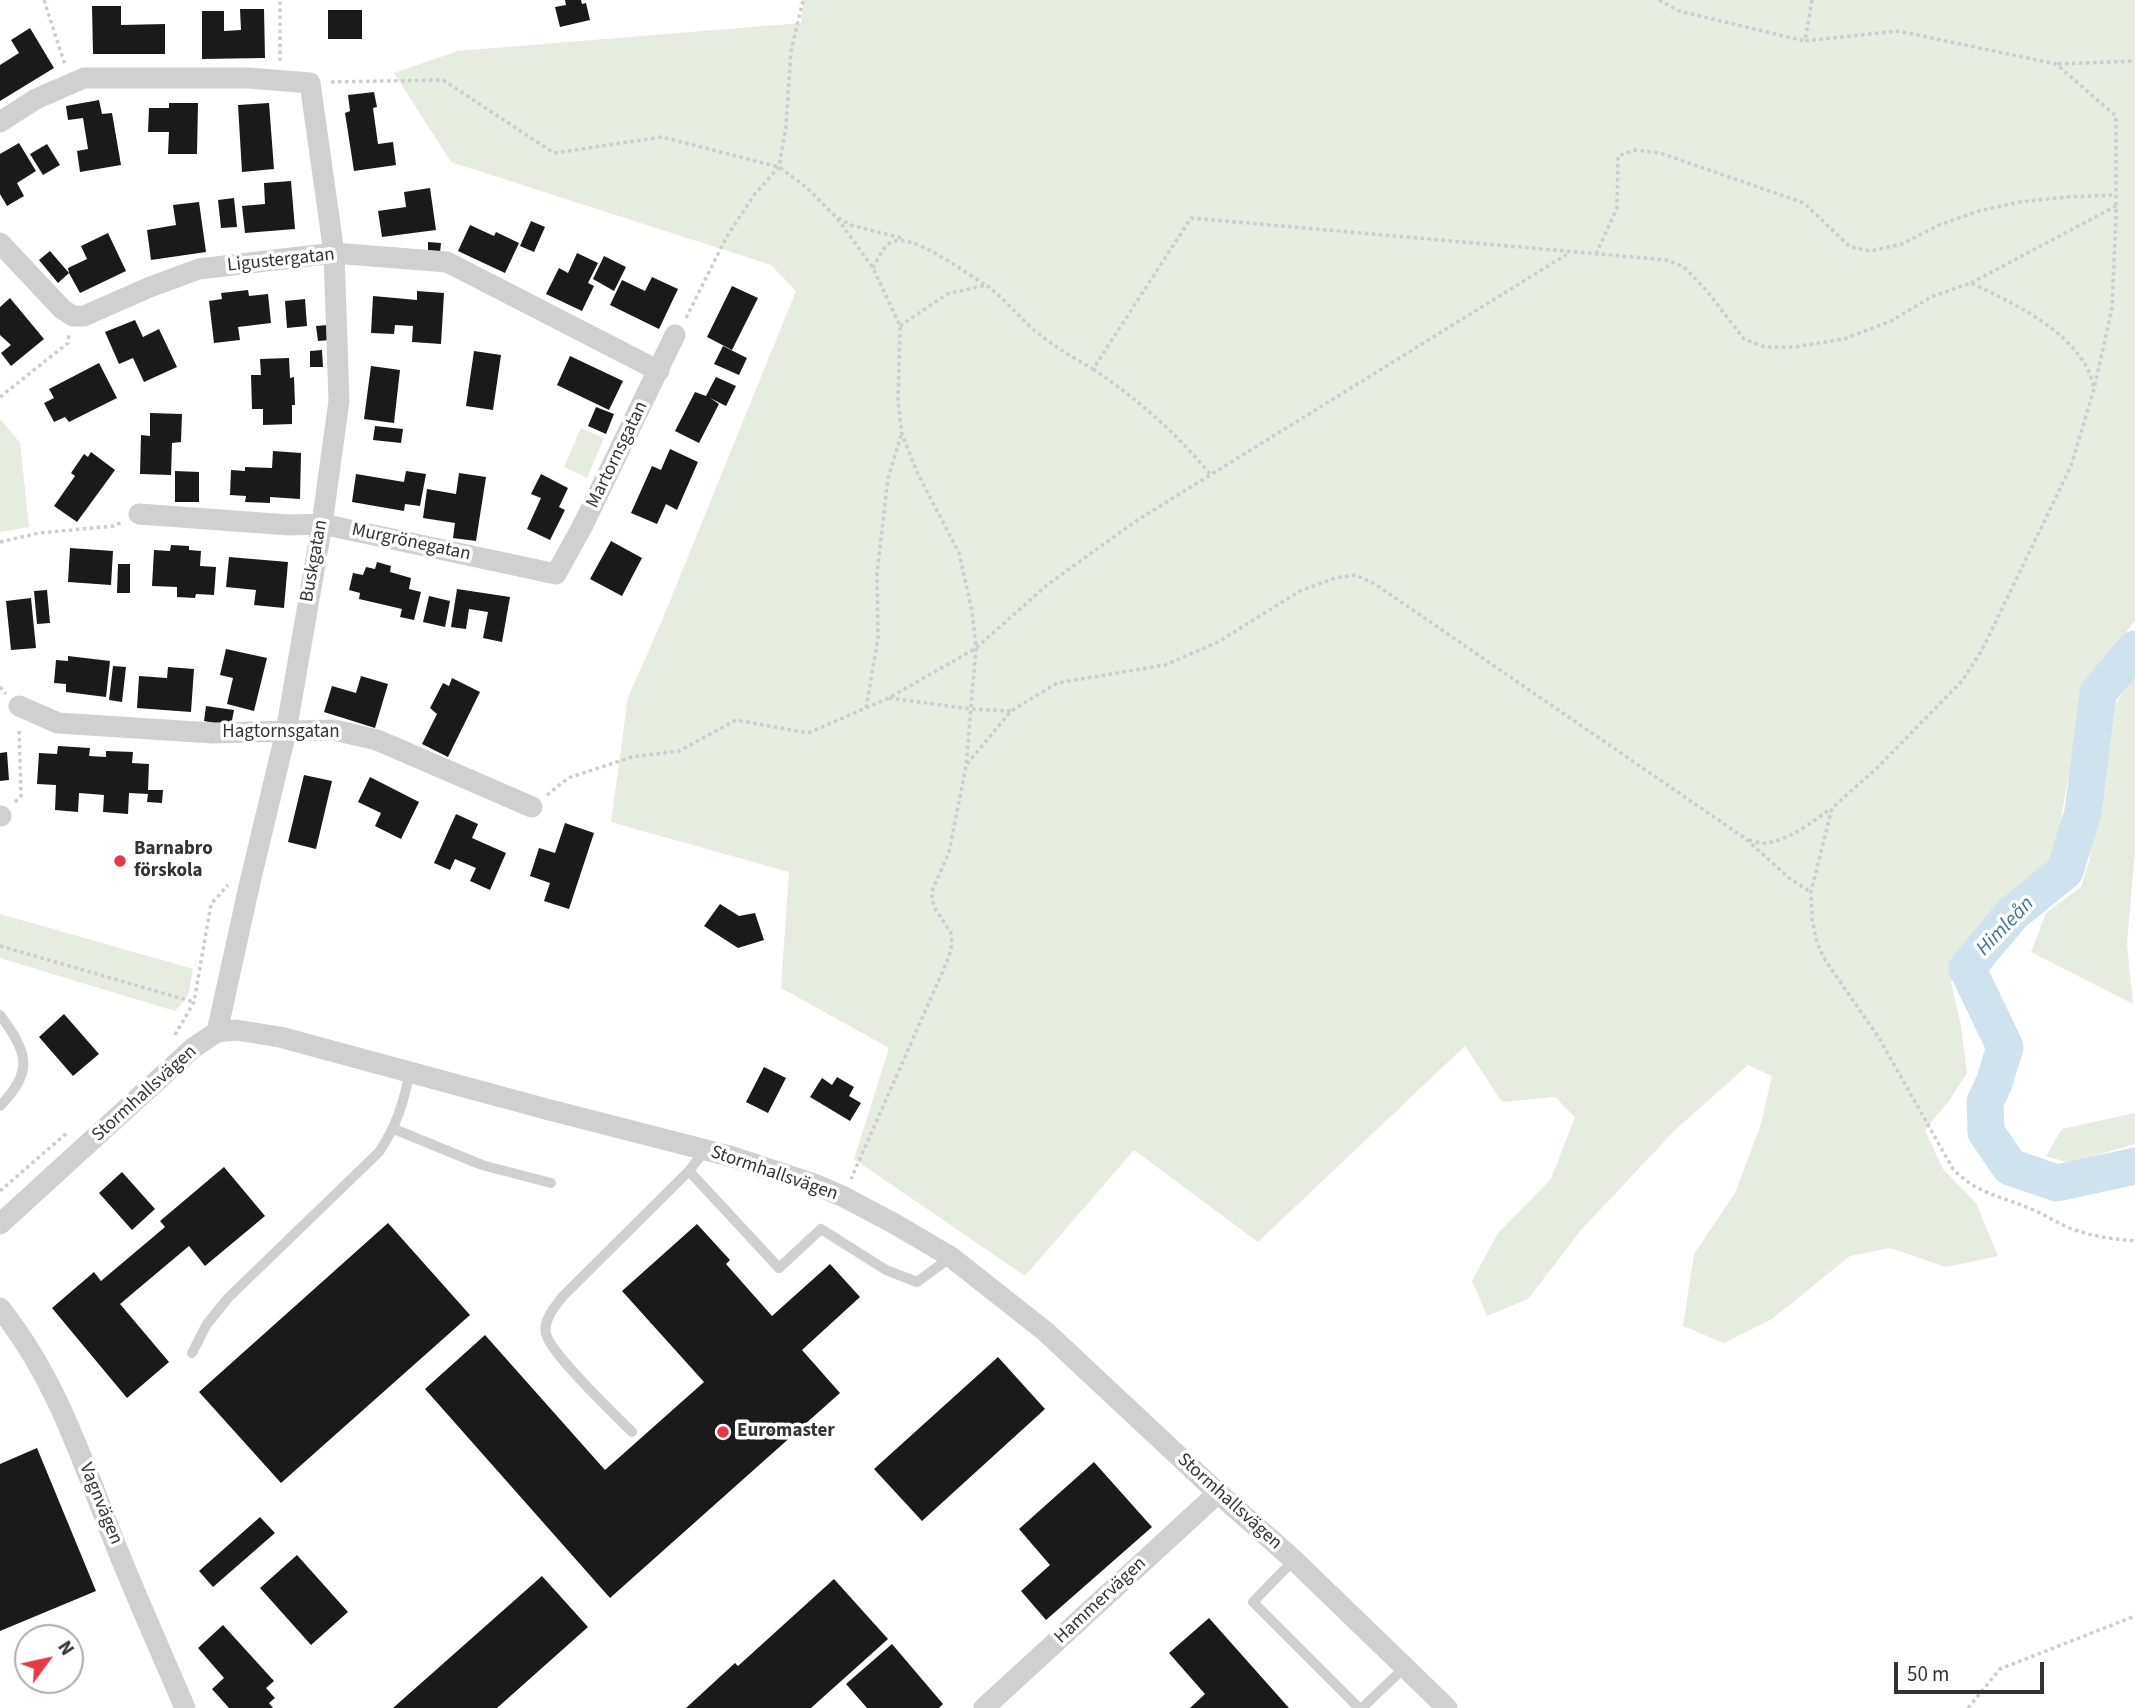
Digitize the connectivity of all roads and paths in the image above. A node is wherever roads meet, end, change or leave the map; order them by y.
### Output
1 (44, 0) edge
2 (280, 0) edge
3 (803, 0) edge
4 (1659, 0) edge
5 (1812, 0) edge
6 (1805, 41) junction
7 (2135, 61) edge
8 (2056, 64) junction
9 (279, 81) junction
10 (310, 83) junction
11 (71, 84) junction
12 (0, 122) edge
13 (779, 167) junction
14 (2116, 195) junction
15 (2116, 206) junction
16 (837, 218) junction
17 (902, 239) junction
18 (0, 243) edge
19 (1571, 251) junction
20 (334, 253) junction
21 (1596, 254) junction
22 (873, 268) junction
23 (1971, 283) junction
24 (986, 285) junction
25 (73, 317) junction
26 (900, 326) junction
27 (675, 335) joint
28 (1093, 369) junction
29 (659, 371) junction
30 (2094, 389) junction
31 (0, 397) edge
32 (902, 434) junction
33 (1211, 475) junction
34 (139, 514) joint
35 (322, 524) junction
36 (0, 542) edge
37 (556, 574) joint
38 (976, 648) junction
39 (0, 687) edge
40 (889, 698) junction
41 (19, 706) junction
42 (866, 708) junction
43 (971, 709) junction
44 (1012, 711) junction
45 (286, 732) junction
46 (966, 766) junction
47 (532, 807) joint
48 (1832, 808) junction
49 (0, 816) edge
50 (1746, 839) junction
51 (250, 882) junction
52 (1811, 892) junction
53 (0, 946) edge
54 (194, 1002) junction
55 (0, 1015) edge
56 (217, 1032) junction
57 (173, 1039) dead end
58 (410, 1072) junction
59 (0, 1106) edge
60 (71, 1129) dead end
61 (394, 1129) junction
62 (705, 1150) junction
63 (689, 1171) junction
64 (551, 1183) dead end
65 (0, 1191) edge
66 (844, 1197) junction
67 (0, 1224) edge
68 (2135, 1241) edge
69 (951, 1257) junction
70 (0, 1308) edge
71 (192, 1353) dead end
72 (632, 1432) dead end
73 (1218, 1493) junction
74 (1294, 1560) junction
75 (2135, 1616) edge
76 (1405, 1667) junction
77 (186, 1708) edge
78 (984, 1708) edge
79 (1361, 1708) edge
80 (1447, 1708) edge
81 (1968, 1708) edge

1 - 11 path
2 - 9 path
3 - 13 path
4 - 6 path
5 - 6 path
6 - 8 path
7 - 8 path
8 - 14 path
9 - 10 street
9 - 11 street
10 - 13 path
10 - 20 street, Buskgatan
11 - 12 street
13 - 16 path
13 - 27 path
14 - 15 path
14 - 21 path
15 - 23 path
15 - 30 path
16 - 17 path
16 - 22 path
17 - 22 path
17 - 24 path
18 - 25 street
19 - 21 path
19 - 28 path
19 - 33 path
20 - 25 street, Ligustergatan
20 - 29 street, Ligustergatan
20 - 35 street, Buskgatan
21 - 23 path
22 - 26 path
23 - 30 path
24 - 26 path
24 - 28 path
25 - 31 path
26 - 32 path
27 - 29 street, Martornsgatan
28 - 33 path
29 - 37 street, Martornsgatan
30 - 48 path
32 - 38 path
32 - 42 path
33 - 38 path
34 - 35 street, Murgrönegatan
34 - 36 path
35 - 37 street, Murgrönegatan
35 - 45 street, Buskgatan
38 - 40 path
38 - 43 path
39 - 41 path
40 - 42 path
40 - 43 path
41 - 45 street, Hagtornsgatan
41 - 49 path
42 - 47 path
43 - 44 path
43 - 46 path
44 - 46 path
44 - 50 path
45 - 47 street, Hagtornsgatan
45 - 51 street, Buskgatan
46 - 66 path
48 - 50 path
48 - 52 path
50 - 52 path
51 - 54 path
51 - 56 street, Buskgatan
52 - 68 path
53 - 54 path
54 - 57 path
55 - 59 lane
56 - 58 street, Stormhallsvägen
56 - 67 street, Stormhallsvägen
58 - 61 lane
58 - 62 street, Stormhallsvägen
60 - 65 path
61 - 64 lane
61 - 71 lane
62 - 63 lane
62 - 66 street, Stormhallsvägen
63 - 69 lane
63 - 72 lane
66 - 69 street, Stormhallsvägen
69 - 73 street, Stormhallsvägen
70 - 77 street, Vagnvägen
73 - 74 street, Stormhallsvägen
73 - 78 street, Hammervägen
74 - 76 street, Stormhallsvägen
74 - 79 lane
75 - 81 path
76 - 79 lane
76 - 80 street, Stormhallsvägen

